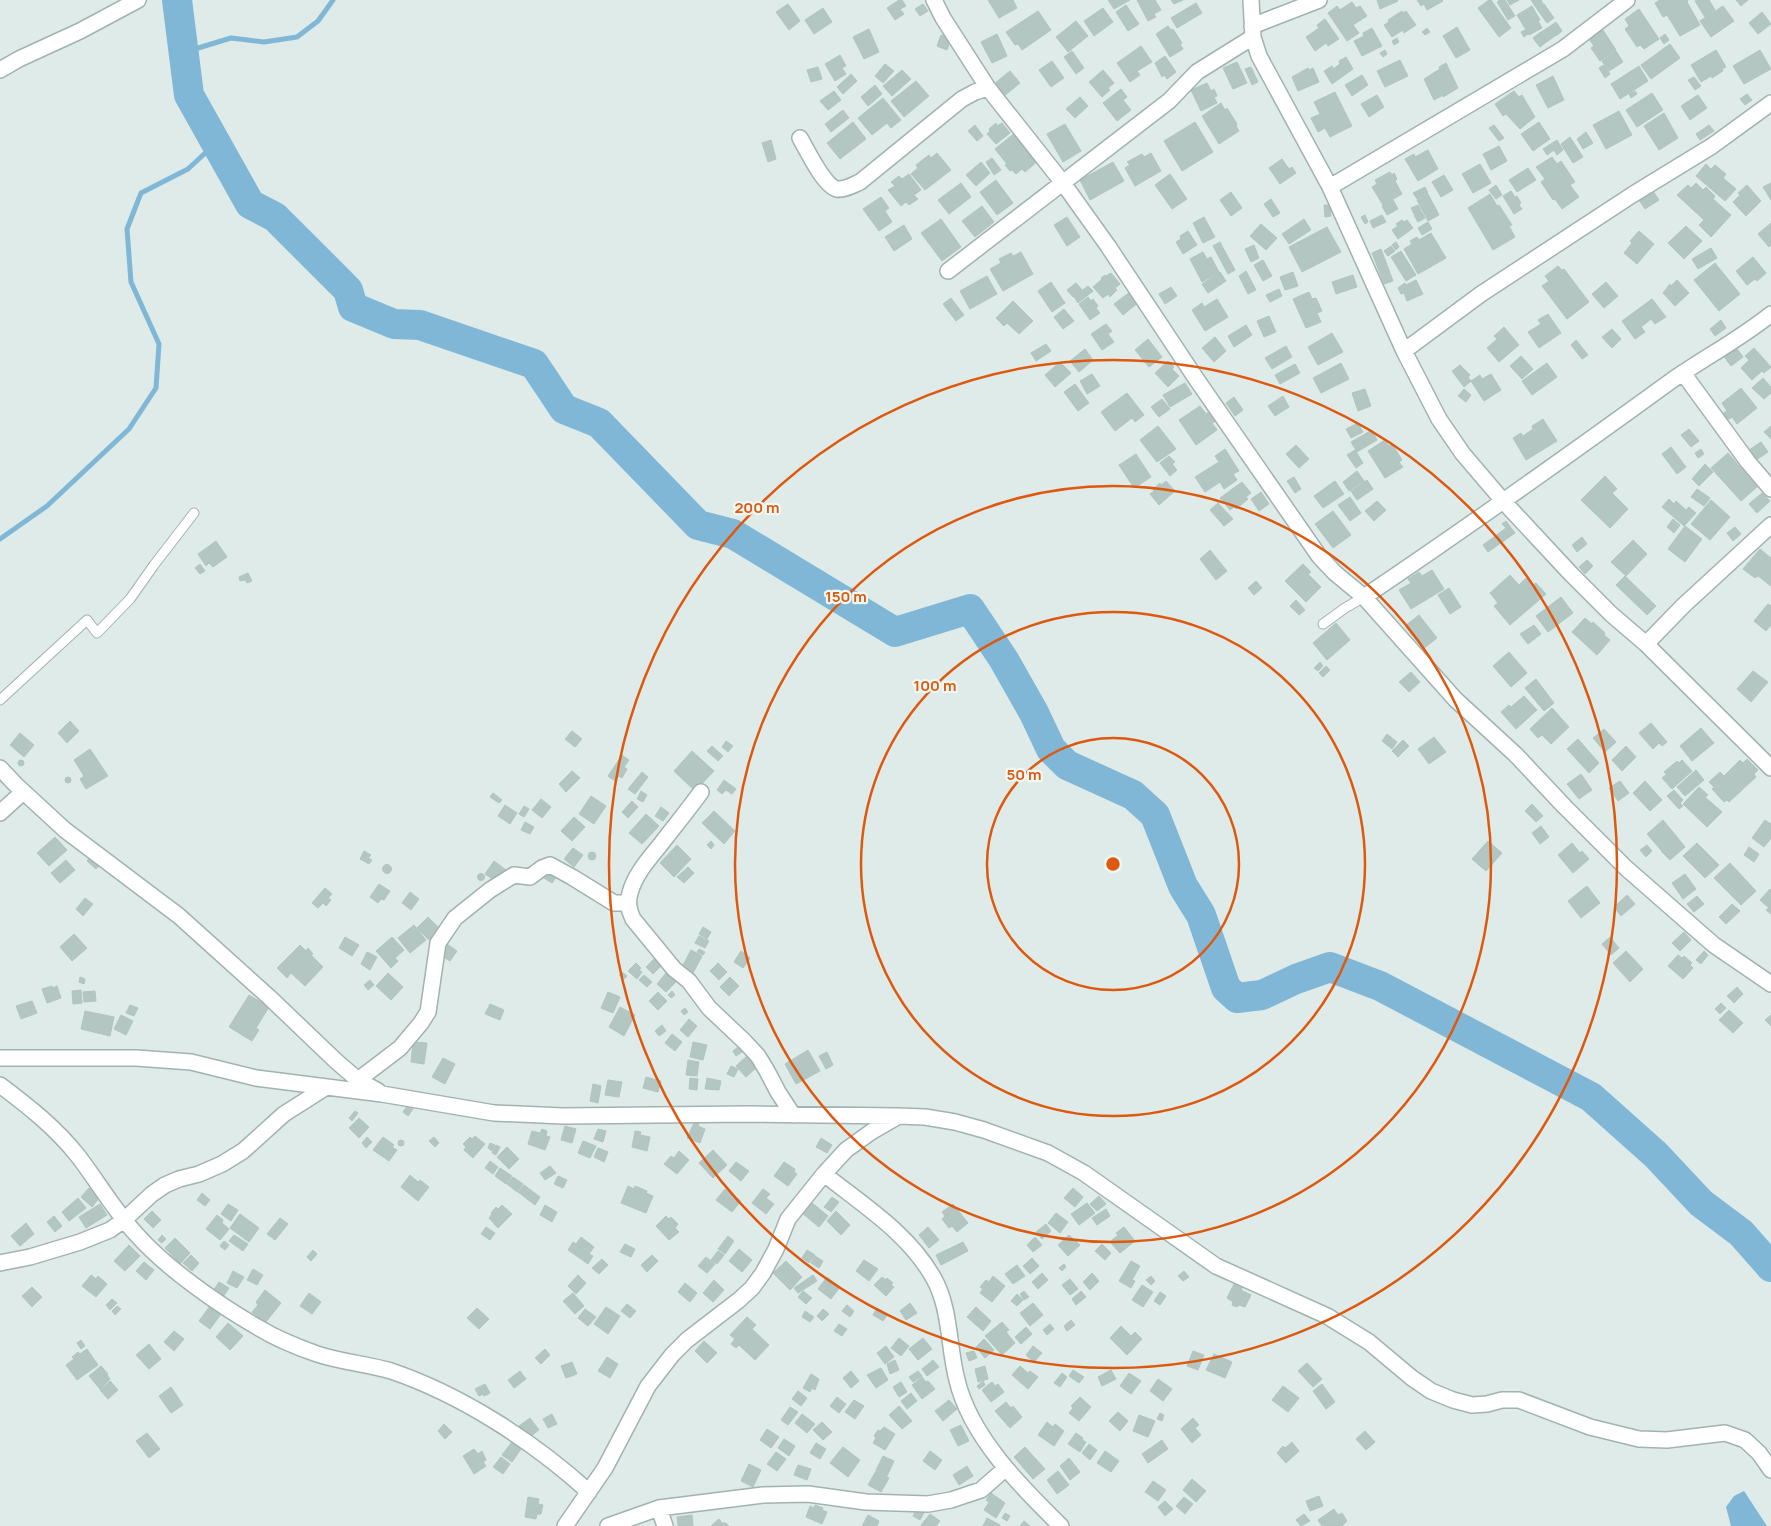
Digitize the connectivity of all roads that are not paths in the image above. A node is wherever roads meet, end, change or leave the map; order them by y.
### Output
1 (138, 0) edge
2 (934, 0) edge
3 (1251, 0) edge
4 (1319, 0) edge
5 (1627, 0) edge
6 (1252, 31) junction
7 (0, 70) edge
8 (988, 88) junction
9 (1771, 103) edge
10 (800, 138) dead end
11 (1063, 183) junction
12 (1330, 187) junction
13 (948, 271) dead end
14 (1771, 314) edge
15 (1404, 351) junction
16 (1683, 373) junction
17 (1771, 489) edge
18 (1504, 502) junction
19 (194, 513) dead end
20 (1771, 525) edge
21 (1364, 597) junction
22 (1323, 624) dead end
23 (1646, 644) junction
24 (0, 700) edge
25 (0, 768) edge
26 (1771, 768) edge
27 (23, 792) junction
28 (701, 792) dead end
29 (0, 813) edge
30 (628, 903) junction
31 (1771, 984) edge
32 (0, 1058) edge
33 (358, 1080) junction
34 (0, 1085) edge
35 (325, 1088) junction
36 (382, 1094) junction
37 (793, 1115) junction
38 (898, 1116) junction
39 (824, 1174) junction
40 (124, 1220) junction
41 (0, 1263) edge
42 (1006, 1468) junction
43 (1771, 1470) edge
44 (589, 1492) junction
45 (659, 1508) junction
46 (565, 1526) edge
47 (608, 1526) edge
48 (665, 1526) edge
49 (1061, 1526) edge

1 - 7 street
2 - 8 street
3 - 6 street
4 - 6 street
5 - 12 street
6 - 11 street
6 - 12 street
8 - 10 street
8 - 11 street
9 - 15 street
11 - 13 street
11 - 21 street
12 - 15 street
14 - 16 street
15 - 18 street
16 - 17 street
16 - 18 street
18 - 21 street
18 - 23 street
19 - 24 lane
20 - 23 street
21 - 22 lane
21 - 31 street
23 - 26 street
25 - 27 street
27 - 29 street
27 - 33 street
28 - 30 street
30 - 33 street
30 - 37 street
32 - 35 street
33 - 36 street
34 - 40 street
35 - 36 street
35 - 40 street
36 - 37 street
37 - 38 street
38 - 39 street
38 - 43 street
39 - 42 street
39 - 44 street
40 - 41 street
40 - 44 street
42 - 45 street
42 - 49 street
44 - 46 street
45 - 47 street
45 - 48 street

